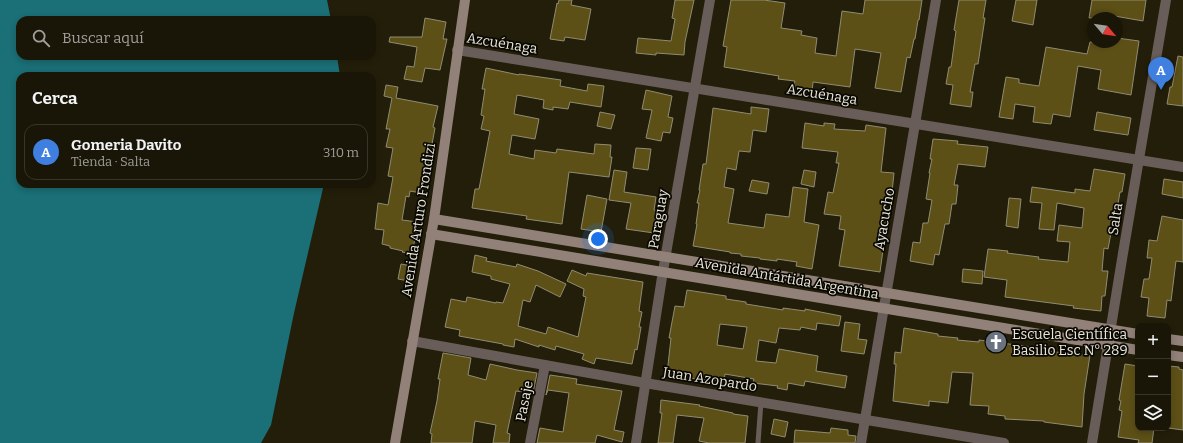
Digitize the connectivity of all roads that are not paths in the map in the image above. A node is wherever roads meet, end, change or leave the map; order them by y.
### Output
1 (465, 0) edge
2 (710, 0) edge
3 (936, 0) edge
4 (1166, 0) edge
5 (457, 50) junction
6 (695, 88) junction
7 (915, 124) junction
8 (1138, 159) junction
9 (1183, 167) edge
10 (434, 219) junction
11 (431, 234) junction
12 (666, 257) junction
13 (663, 271) junction
14 (885, 293) junction
15 (883, 308) junction
16 (1111, 330) junction
17 (1135, 334) edge
18 (1171, 339) edge
19 (412, 341) junction
20 (1183, 341) edge
21 (1108, 345) junction
22 (1135, 350) edge
23 (1171, 355) edge
24 (1183, 357) edge
25 (545, 365) junction
26 (645, 383) junction
27 (761, 402) junction
28 (865, 419) junction
29 (395, 443) edge
30 (530, 443) edge
31 (636, 443) edge
32 (758, 443) edge
33 (861, 443) edge
34 (1004, 443) edge
35 (1092, 443) edge

1 - 5 main road, Avenida Arturo Frondizi
2 - 6 street, Paraguay
3 - 7 street, Ayacucho
4 - 8 street, Salta
5 - 6 street, Azcuénaga
5 - 10 main road, Avenida Arturo Frondizi
6 - 7 street, Azcuénaga
6 - 12 street, Paraguay
7 - 8 street, Azcuénaga
7 - 14 street, Ayacucho
8 - 9 street, Azcuénaga
8 - 16 street, Salta
10 - 11 main road, Avenida Arturo Frondizi
10 - 12 main road, Avenida Antártida Argentina
11 - 13 main road, Avenida Antártida Argentina
11 - 19 main road, Avenida Arturo Frondizi
12 - 13 street, Paraguay
12 - 14 main road, Avenida Antártida Argentina
13 - 15 main road, Avenida Antártida Argentina
13 - 26 street, Paraguay
14 - 15 street, Ayacucho
14 - 16 main road, Avenida Antártida Argentina
15 - 21 main road, Avenida Antártida Argentina
15 - 28 street, Ayacucho
16 - 17 main road, Avenida Antártida Argentina
16 - 21 street, Salta
18 - 20 main road
19 - 25 street, Juan Azopardo
19 - 29 main road, Avenida Arturo Frondizi
21 - 22 main road, Avenida Antártida Argentina
21 - 35 street, Salta
23 - 24 main road
25 - 26 street, Juan Azopardo
25 - 30 street, Pasaje
26 - 27 street, Juan Azopardo
26 - 31 street, Paraguay
27 - 28 street, Juan Azopardo
27 - 32 lane
28 - 33 street, Ayacucho
28 - 34 street, Juan Azopardo

